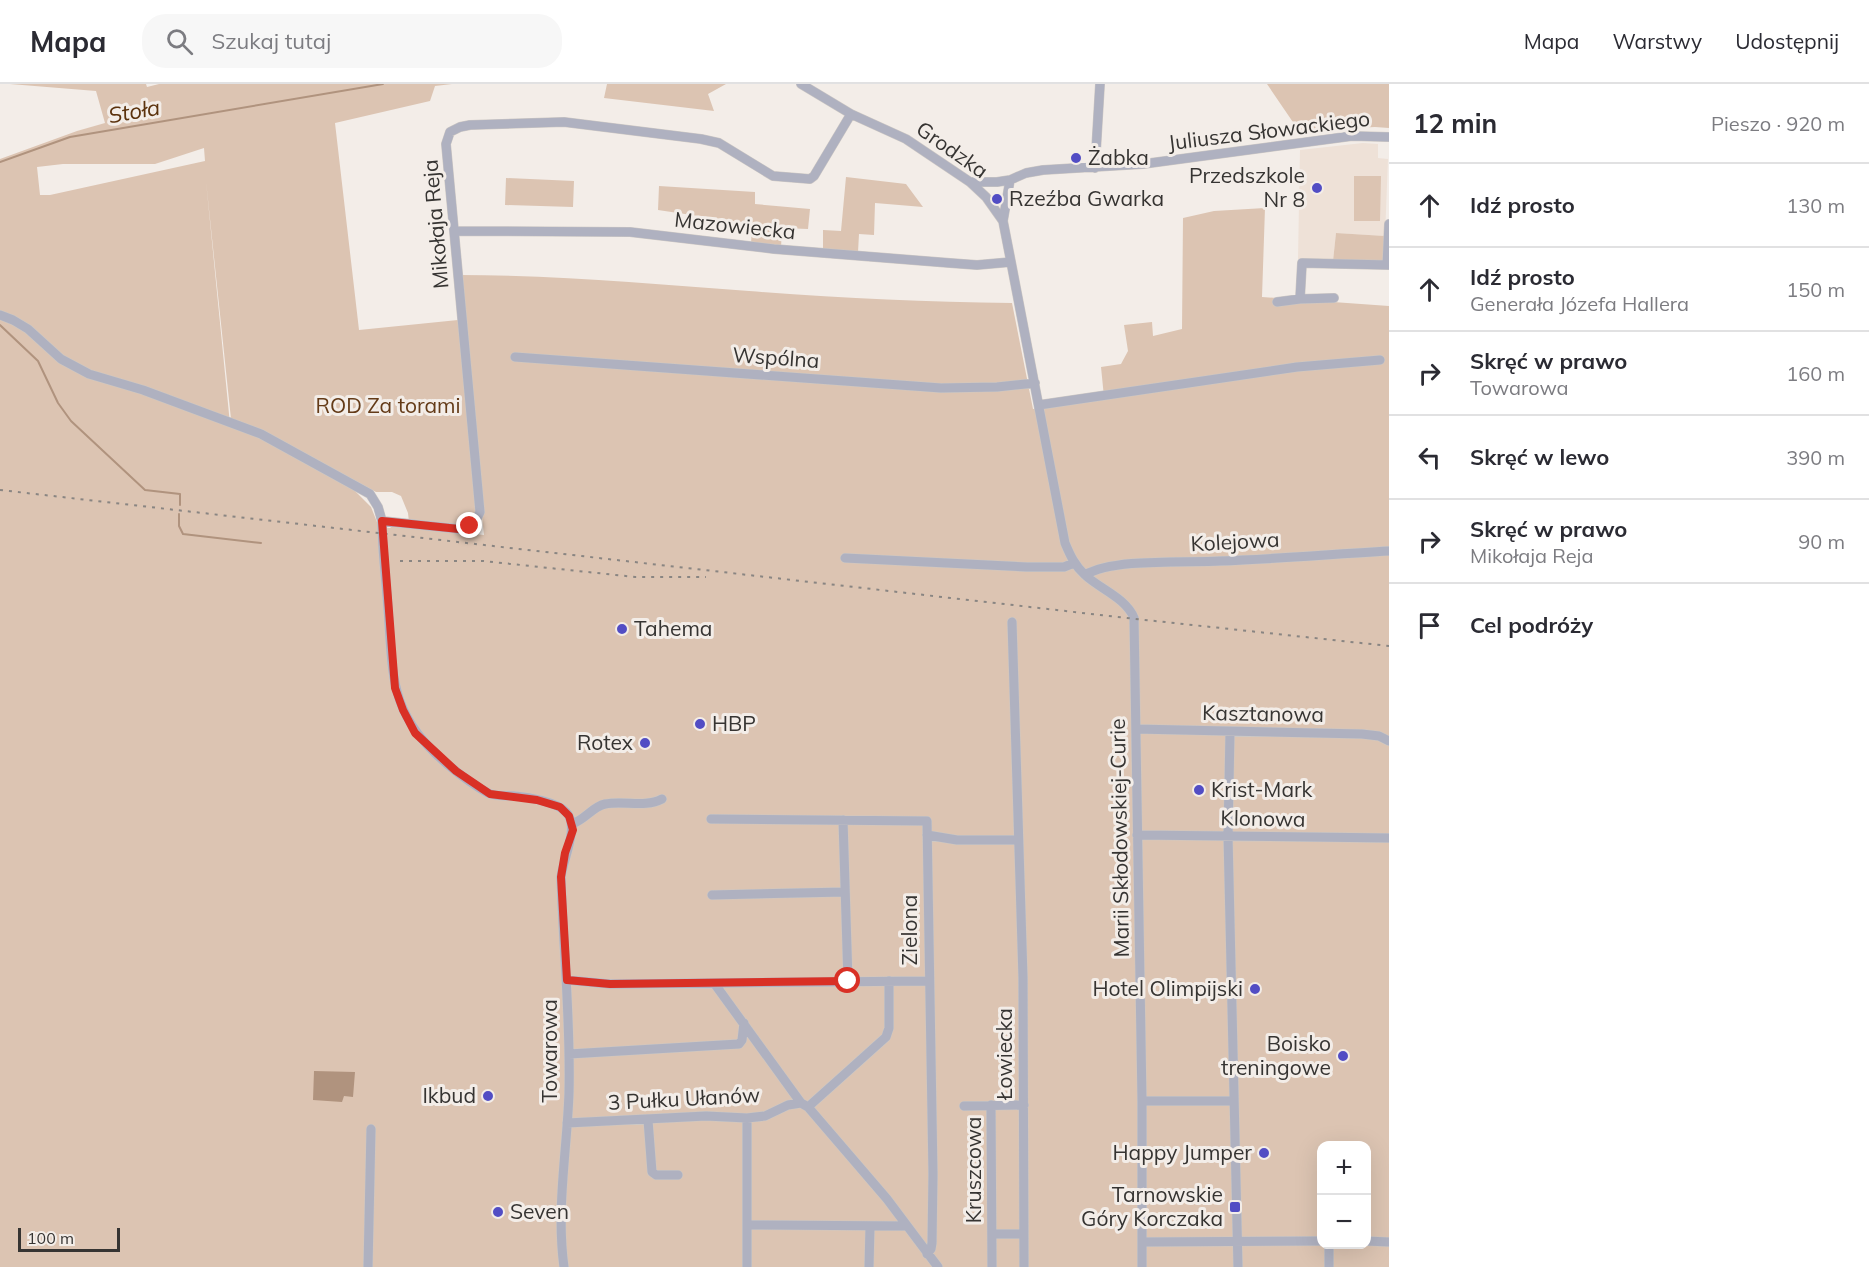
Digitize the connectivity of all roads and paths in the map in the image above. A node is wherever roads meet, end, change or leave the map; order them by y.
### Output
1 (801, 84) edge
2 (1100, 84) edge
3 (851, 114) junction
4 (1389, 136) edge
5 (1095, 168) junction
6 (1010, 180) junction
7 (970, 182) junction
8 (1003, 221) junction
9 (1389, 224) edge
10 (454, 231) junction
11 (1011, 262) junction
12 (1388, 265) edge
13 (1334, 298) dead end
14 (1300, 299) junction
15 (1277, 302) dead end
16 (0, 315) edge
17 (515, 357) dead end
18 (1380, 360) dead end
19 (1035, 383) junction
20 (1039, 405) junction
21 (382, 521) junction
22 (1389, 551) edge
23 (844, 558) dead end
24 (1074, 563) junction
25 (1085, 575) junction
26 (1012, 622) dead end
27 (1136, 729) junction
28 (1230, 732) junction
29 (1389, 741) edge
30 (662, 799) dead end
31 (711, 819) dead end
32 (843, 820) junction
33 (572, 824) junction
34 (927, 835) junction
35 (1137, 835) junction
36 (1228, 836) junction
37 (1389, 838) edge
38 (1018, 840) junction
39 (845, 892) junction
40 (712, 895) dead end
41 (567, 980) junction
42 (848, 981) junction
43 (889, 981) junction
44 (928, 981) junction
45 (716, 986) junction
46 (744, 1023) junction
47 (569, 1054) junction
48 (1142, 1101) junction
49 (1234, 1101) junction
50 (804, 1105) junction
51 (991, 1105) junction
52 (1024, 1105) junction
53 (964, 1106) dead end
54 (747, 1118) junction
55 (648, 1120) junction
56 (567, 1123) junction
57 (371, 1129) dead end
58 (678, 1175) dead end
59 (747, 1225) junction
60 (907, 1226) junction
61 (870, 1227) junction
62 (992, 1234) junction
63 (1024, 1234) junction
64 (1238, 1241) junction
65 (1317, 1241) edge
66 (1371, 1241) edge
67 (1142, 1242) junction
68 (1389, 1242) edge
69 (1329, 1249) edge
70 (927, 1254) junction
71 (368, 1267) edge
72 (564, 1267) edge
73 (747, 1267) edge
74 (869, 1267) edge
75 (938, 1267) edge
76 (992, 1267) edge
77 (1024, 1267) edge
78 (1142, 1267) edge
79 (1238, 1267) edge
80 (1329, 1267) edge

1 - 3 street, Grodzka
2 - 5 street
3 - 7 street, Grodzka
3 - 10 street, Mikołaja Reja
4 - 5 street, Juliusza Słowackiego
5 - 6 street, Juliusza Słowackiego
6 - 7 street, Juliusza Słowackiego
6 - 8 street
7 - 8 street, Grodzka
8 - 11 street, Grodzka
9 - 12 street
10 - 11 street, Mazowiecka
10 - 21 street, Mikołaja Reja
11 - 19 street, Grodzka
12 - 14 street
13 - 14 street
14 - 15 street
16 - 21 street
17 - 19 street, Wspólna
18 - 20 street
19 - 20 street, Grodzka
20 - 24 street, Grodzka
21 - 33 street
22 - 25 street, Kolejowa
23 - 24 street
24 - 25 street, Grodzka
25 - 27 street, Marii Skłodowskiej-Curie
26 - 38 street, Łowiecka
27 - 28 street, Kasztanowa
27 - 35 street, Marii Skłodowskiej-Curie
28 - 29 street, Kasztanowa
28 - 36 street
30 - 33 street
31 - 32 street
32 - 34 street
32 - 39 street
33 - 41 street, Towarowa
34 - 38 street
34 - 44 street, Zielona
35 - 36 street, Klonowa
35 - 48 street, Marii Skłodowskiej-Curie
36 - 37 street, Klonowa
36 - 49 street
38 - 52 street, Łowiecka
39 - 40 street
39 - 42 street
41 - 45 street
41 - 47 street, Towarowa
42 - 43 street
42 - 45 street
43 - 44 street
43 - 50 street
44 - 70 street, Zielona
45 - 46 street
46 - 47 street
46 - 50 street
47 - 56 street, Towarowa
48 - 49 street
48 - 67 street, Marii Skłodowskiej-Curie
49 - 64 street
50 - 54 street, 3 Pułku Ułanów
50 - 60 street
51 - 52 street, Kruszcowa
51 - 53 street, Kruszcowa
51 - 62 street, Kruszcowa
52 - 63 street, Łowiecka
54 - 55 street, 3 Pułku Ułanów
54 - 59 street
55 - 56 street, 3 Pułku Ułanów
55 - 58 street
56 - 72 street, Towarowa
57 - 71 street
59 - 61 street
59 - 73 street
60 - 61 street
60 - 70 street
61 - 74 street
62 - 63 street, Kruszcowa
62 - 76 street, Kruszcowa
63 - 77 street, Łowiecka
64 - 65 street
64 - 67 street
64 - 79 street
66 - 68 street
67 - 78 street, Marii Skłodowskiej-Curie
69 - 80 street
70 - 75 street

